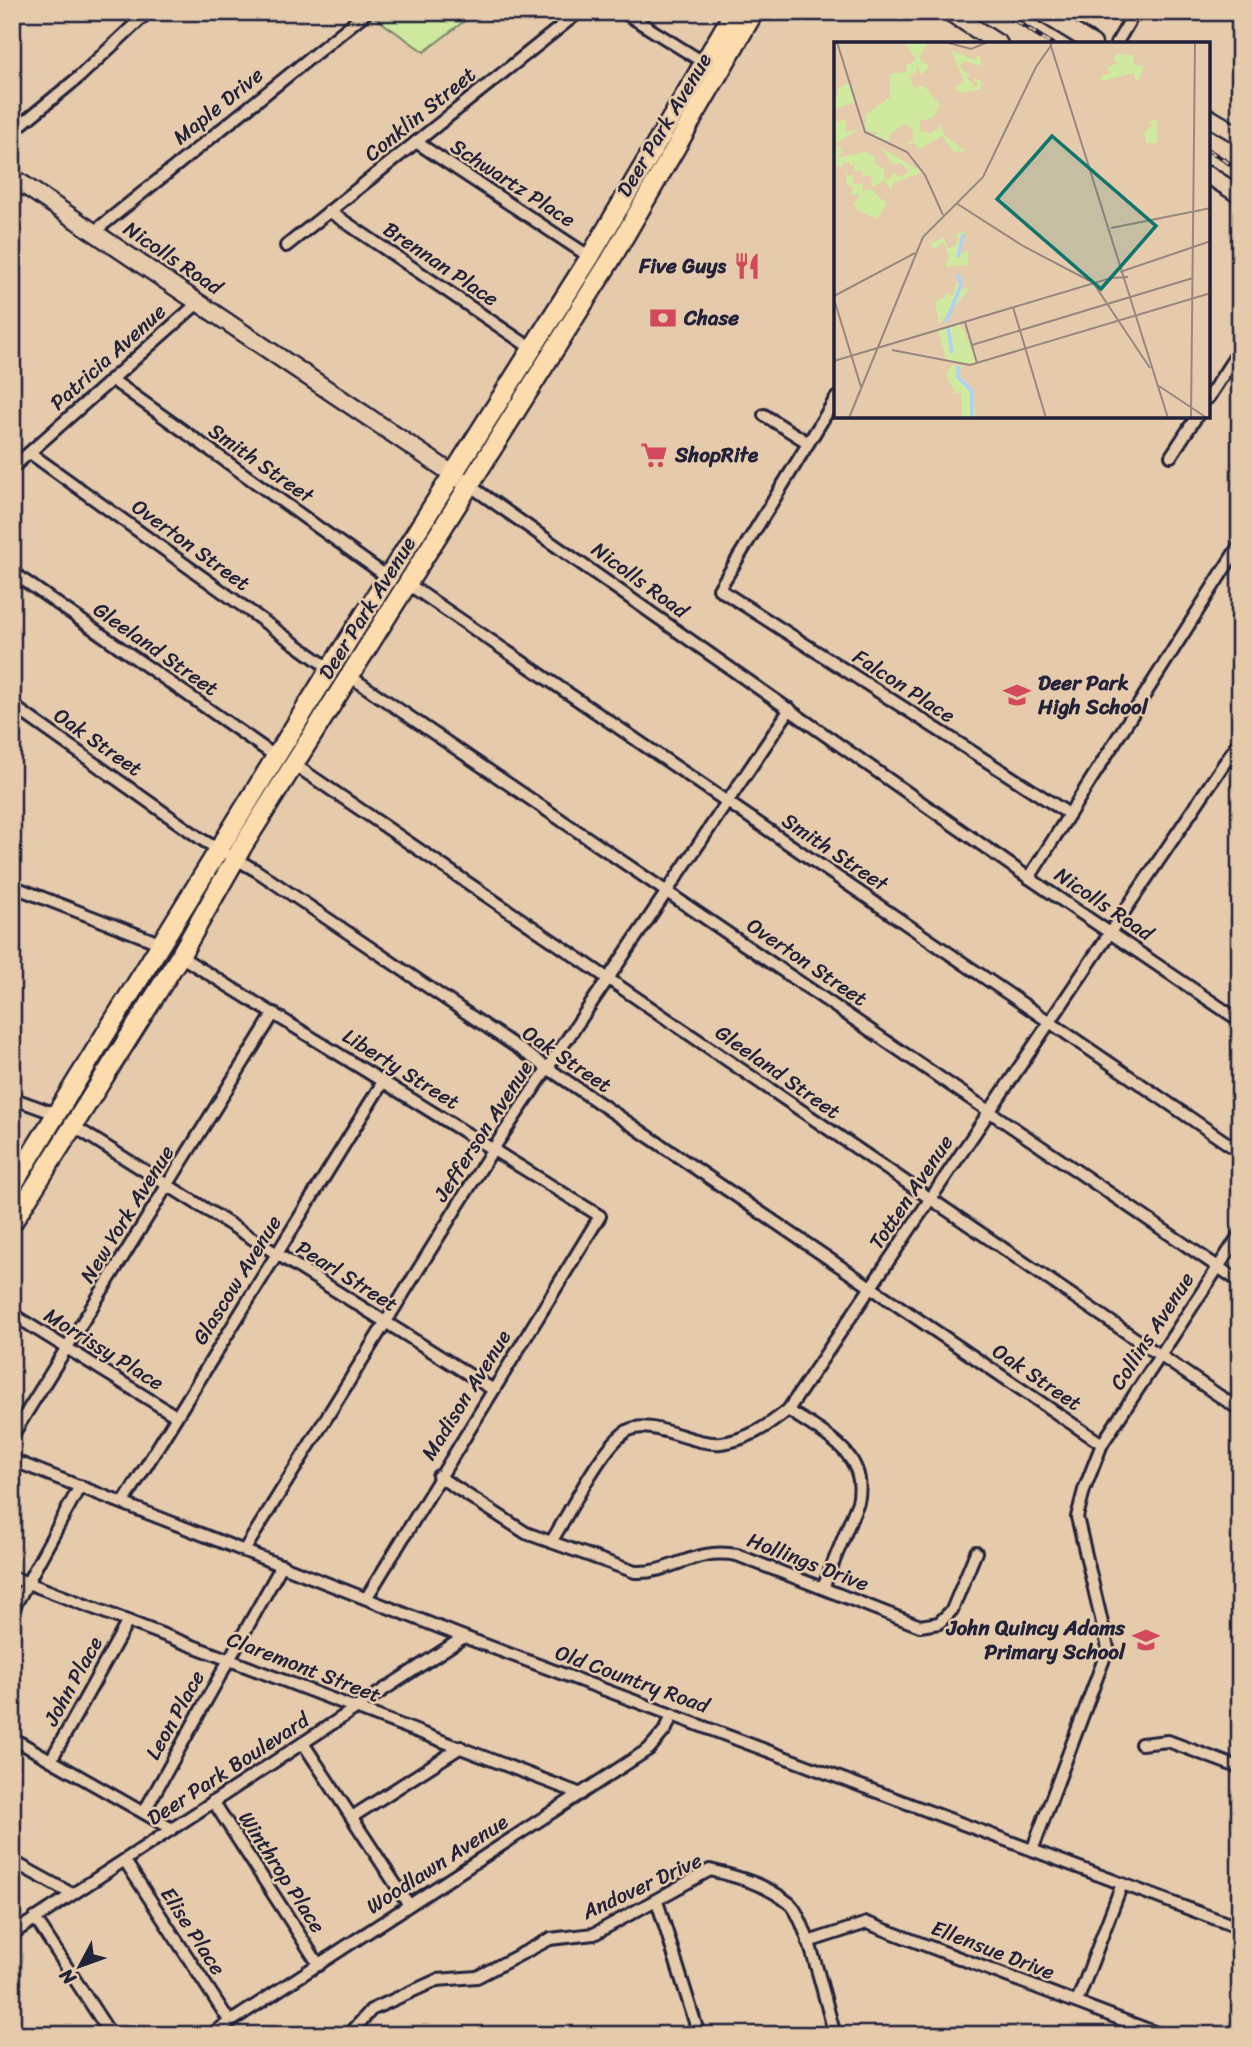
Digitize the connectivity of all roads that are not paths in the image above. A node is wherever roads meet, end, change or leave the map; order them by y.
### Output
1 (148, 12) edge
2 (367, 12) edge
3 (579, 12) edge
4 (623, 12) edge
5 (734, 12) edge
6 (754, 12) edge
7 (949, 12) edge
8 (1041, 12) edge
9 (1135, 12) edge
10 (996, 42) edge
11 (1090, 42) edge
12 (1116, 42) edge
13 (706, 64) junction
14 (1210, 118) edge
15 (12, 132) edge
16 (1240, 136) edge
17 (416, 142) junction
18 (649, 159) junction
19 (1210, 176) edge
20 (12, 177) edge
21 (1240, 195) edge
22 (647, 197) junction
23 (329, 211) junction
24 (95, 231) junction
25 (286, 246) dead end
26 (590, 257) junction
27 (199, 302) junction
28 (531, 348) junction
29 (1240, 349) edge
30 (111, 379) junction
31 (1210, 395) edge
32 (834, 399) edge
33 (764, 415) dead end
34 (1196, 418) edge
35 (807, 442) junction
36 (30, 453) junction
37 (1171, 456) dead end
38 (12, 468) edge
39 (453, 474) junction
40 (468, 485) junction
41 (1240, 544) edge
42 (12, 572) edge
43 (389, 578) junction
44 (408, 584) junction
45 (330, 668) junction
46 (351, 677) junction
47 (12, 705) edge
48 (790, 709) junction
49 (1238, 744) edge
50 (278, 758) junction
51 (1240, 760) edge
52 (295, 765) junction
53 (727, 801) junction
54 (1069, 814) junction
55 (219, 849) junction
56 (235, 858) junction
57 (1029, 878) junction
58 (12, 886) edge
59 (666, 891) junction
60 (1109, 933) junction
61 (162, 944) junction
62 (180, 956) junction
63 (607, 979) junction
64 (274, 1013) junction
65 (1240, 1021) edge
66 (1049, 1022) junction
67 (547, 1068) junction
68 (384, 1080) junction
69 (12, 1098) edge
70 (989, 1110) junction
71 (55, 1114) junction
72 (75, 1127) junction
73 (493, 1149) junction
74 (1240, 1152) edge
75 (12, 1186) edge
76 (166, 1186) junction
77 (930, 1200) junction
78 (600, 1216) joint
79 (12, 1223) edge
80 (1240, 1234) edge
81 (276, 1254) junction
82 (1217, 1267) junction
83 (1240, 1282) edge
84 (870, 1289) junction
85 (12, 1314) edge
86 (383, 1322) junction
87 (66, 1349) junction
88 (1159, 1355) junction
89 (492, 1389) junction
90 (788, 1410) junction
91 (1240, 1410) edge
92 (176, 1416) junction
93 (12, 1436) edge
94 (1102, 1444) junction
95 (12, 1460) edge
96 (438, 1476) junction
97 (80, 1486) junction
98 (124, 1502) junction
99 (551, 1542) junction
100 (245, 1549) junction
101 (976, 1552) dead end
102 (282, 1565) junction
103 (12, 1577) edge
104 (28, 1583) junction
105 (823, 1588) junction
106 (367, 1597) junction
107 (12, 1611) edge
108 (128, 1620) junction
109 (464, 1637) junction
110 (228, 1659) junction
111 (356, 1708) junction
112 (672, 1715) junction
113 (12, 1738) edge
114 (303, 1743) junction
115 (1141, 1744) dead end
116 (461, 1746) junction
117 (51, 1760) junction
118 (1240, 1768) edge
119 (581, 1794) junction
120 (213, 1801) junction
121 (144, 1812) junction
122 (352, 1817) junction
123 (173, 1829) junction
124 (1033, 1848) junction
125 (12, 1860) edge
126 (125, 1860) junction
127 (1122, 1884) junction
128 (72, 1894) junction
129 (657, 1901) junction
130 (409, 1905) junction
131 (35, 1918) junction
132 (1240, 1928) edge
133 (12, 1934) edge
134 (808, 1942) junction
135 (319, 1965) junction
136 (1077, 2002) junction
137 (230, 2022) junction
138 (111, 2035) edge
139 (210, 2035) edge
140 (349, 2035) edge
141 (699, 2035) edge
142 (835, 2035) edge
143 (1162, 2035) edge

1 - 15 street
2 - 24 street, Maple Drive
3 - 17 street, Conklin Street
4 - 13 street
5 - 13 main road, Deer Park Avenue
6 - 22 main road, Deer Park Avenue
7 - 10 street
8 - 11 street
9 - 12 street
13 - 18 main road, Deer Park Avenue
14 - 16 street
17 - 23 street, Conklin Street
17 - 26 street, Schwartz Place
18 - 22 main road
18 - 26 main road, Deer Park Avenue
19 - 21 street
20 - 24 street, Nicolls Road
22 - 40 main road, Deer Park Avenue
23 - 25 street, Conklin Street
23 - 28 street, Brennan Place
24 - 27 street, Nicolls Road
26 - 28 main road, Deer Park Avenue
27 - 30 street, Patricia Avenue
27 - 39 street, Nicolls Road
28 - 39 main road, Deer Park Avenue
29 - 31 street
30 - 36 street, Patricia Avenue
30 - 43 street, Smith Street
32 - 35 street
33 - 35 street
34 - 37 street
35 - 54 street, Falcon Place
36 - 38 street, Patricia Avenue
36 - 45 street, Overton Street
39 - 40 street, Nicolls Road
39 - 43 main road, Deer Park Avenue
40 - 44 main road, Deer Park Avenue
40 - 48 street, Nicolls Road
41 - 54 street
42 - 50 street, Gleeland Street
43 - 45 main road, Deer Park Avenue
44 - 46 main road, Deer Park Avenue
44 - 53 street, Smith Street
45 - 50 main road, Deer Park Avenue
46 - 52 main road, Deer Park Avenue
46 - 59 street, Overton Street
47 - 55 street, Oak Street
48 - 53 street, Jefferson Avenue
48 - 57 street, Nicolls Road
49 - 51 street
49 - 60 street, Totten Avenue
50 - 55 main road, Deer Park Avenue
52 - 56 main road, Deer Park Avenue
52 - 63 street, Gleeland Street
53 - 59 street, Jefferson Avenue
53 - 66 street, Smith Street
54 - 57 street
55 - 56 street, Oak Street
55 - 61 main road, Deer Park Avenue
56 - 62 main road, Deer Park Avenue
56 - 67 street, Oak Street
57 - 60 street, Nicolls Road
58 - 61 street
59 - 63 street, Jefferson Avenue
59 - 70 street, Overton Street
60 - 65 street, Nicolls Road
60 - 66 street, Totten Avenue
61 - 71 main road, Deer Park Avenue
62 - 64 street, Liberty Street
62 - 72 main road, Deer Park Avenue
63 - 67 street, Jefferson Avenue
63 - 77 street, Gleeland Street
64 - 68 street, Liberty Street
64 - 76 street, New York Avenue
66 - 70 street, Totten Avenue
66 - 74 street, Smith Street
67 - 73 street, Jefferson Avenue
67 - 84 street, Oak Street
68 - 73 street, Liberty Street
68 - 81 street, Glascow Avenue
69 - 71 street
70 - 77 street, Totten Avenue
70 - 82 street, Overton Street
71 - 75 main road, Deer Park Avenue
72 - 76 street, Pearl Street
72 - 79 main road, Deer Park Avenue
73 - 78 street, Liberty Street
73 - 86 street, Jefferson Avenue
76 - 81 street, Pearl Street
76 - 87 street, New York Avenue
77 - 84 street, Totten Avenue
77 - 88 street, Gleeland Street
78 - 89 street, Madison Avenue
80 - 82 street, Collins Avenue
81 - 86 street, Pearl Street
81 - 92 street, Glascow Avenue
82 - 83 street, Overton Street
82 - 88 street, Collins Avenue
84 - 90 street, Totten Avenue
84 - 94 street, Oak Street
85 - 87 street, Morrissy Place
86 - 89 street, Pearl Street
86 - 100 street, Jefferson Avenue
87 - 92 street, Morrissy Place
87 - 93 street, New York Avenue
88 - 91 street, Gleeland Street
88 - 94 street, Collins Avenue
89 - 96 street, Madison Avenue
90 - 99 street, Totten Avenue
90 - 105 street
92 - 98 street, Glascow Avenue
94 - 124 street, Collins Avenue
95 - 97 street, Old Country Road
96 - 99 street, Hollings Drive
96 - 106 street, Madison Avenue
97 - 98 street, Old Country Road
97 - 104 street
98 - 100 street, Old Country Road
99 - 105 street, Hollings Drive
100 - 102 street, Old Country Road
101 - 105 street, Hollings Drive
102 - 106 street, Old Country Road
102 - 110 street, Leon Place
103 - 104 street, Claremont Street
104 - 107 street
104 - 108 street, Claremont Street
106 - 109 street, Old Country Road
108 - 110 street, Claremont Street
108 - 117 street, John Place
109 - 111 street, Deer Park Boulevard
109 - 112 street, Old Country Road
110 - 111 street, Claremont Street
110 - 121 street, Leon Place
111 - 114 street, Deer Park Boulevard
111 - 116 street, Claremont Street
112 - 119 street, Woodlawn Avenue
112 - 124 street, Old Country Road
113 - 117 street
114 - 120 street, Deer Park Boulevard
114 - 122 street
115 - 118 street
116 - 119 street, Claremont Street
116 - 122 street
117 - 121 street
119 - 130 street, Woodlawn Avenue
120 - 123 street, Deer Park Boulevard
120 - 135 street, Winthrop Place
121 - 123 street
122 - 130 street
123 - 126 street, Deer Park Boulevard
124 - 127 street, Old Country Road
125 - 128 street
126 - 128 street, Deer Park Boulevard
126 - 137 street, Elise Place
127 - 132 street, Old Country Road
127 - 136 street
128 - 131 street, Deer Park Boulevard
129 - 134 street, Andover Drive
129 - 140 street, Andover Drive
129 - 141 street
130 - 135 street, Woodlawn Avenue
131 - 133 street, Deer Park Boulevard
131 - 138 street
134 - 136 street, Ellensue Drive
134 - 142 street, Andover Drive
135 - 137 street, Woodlawn Avenue
136 - 143 street, Ellensue Drive
137 - 139 street, Woodlawn Avenue

